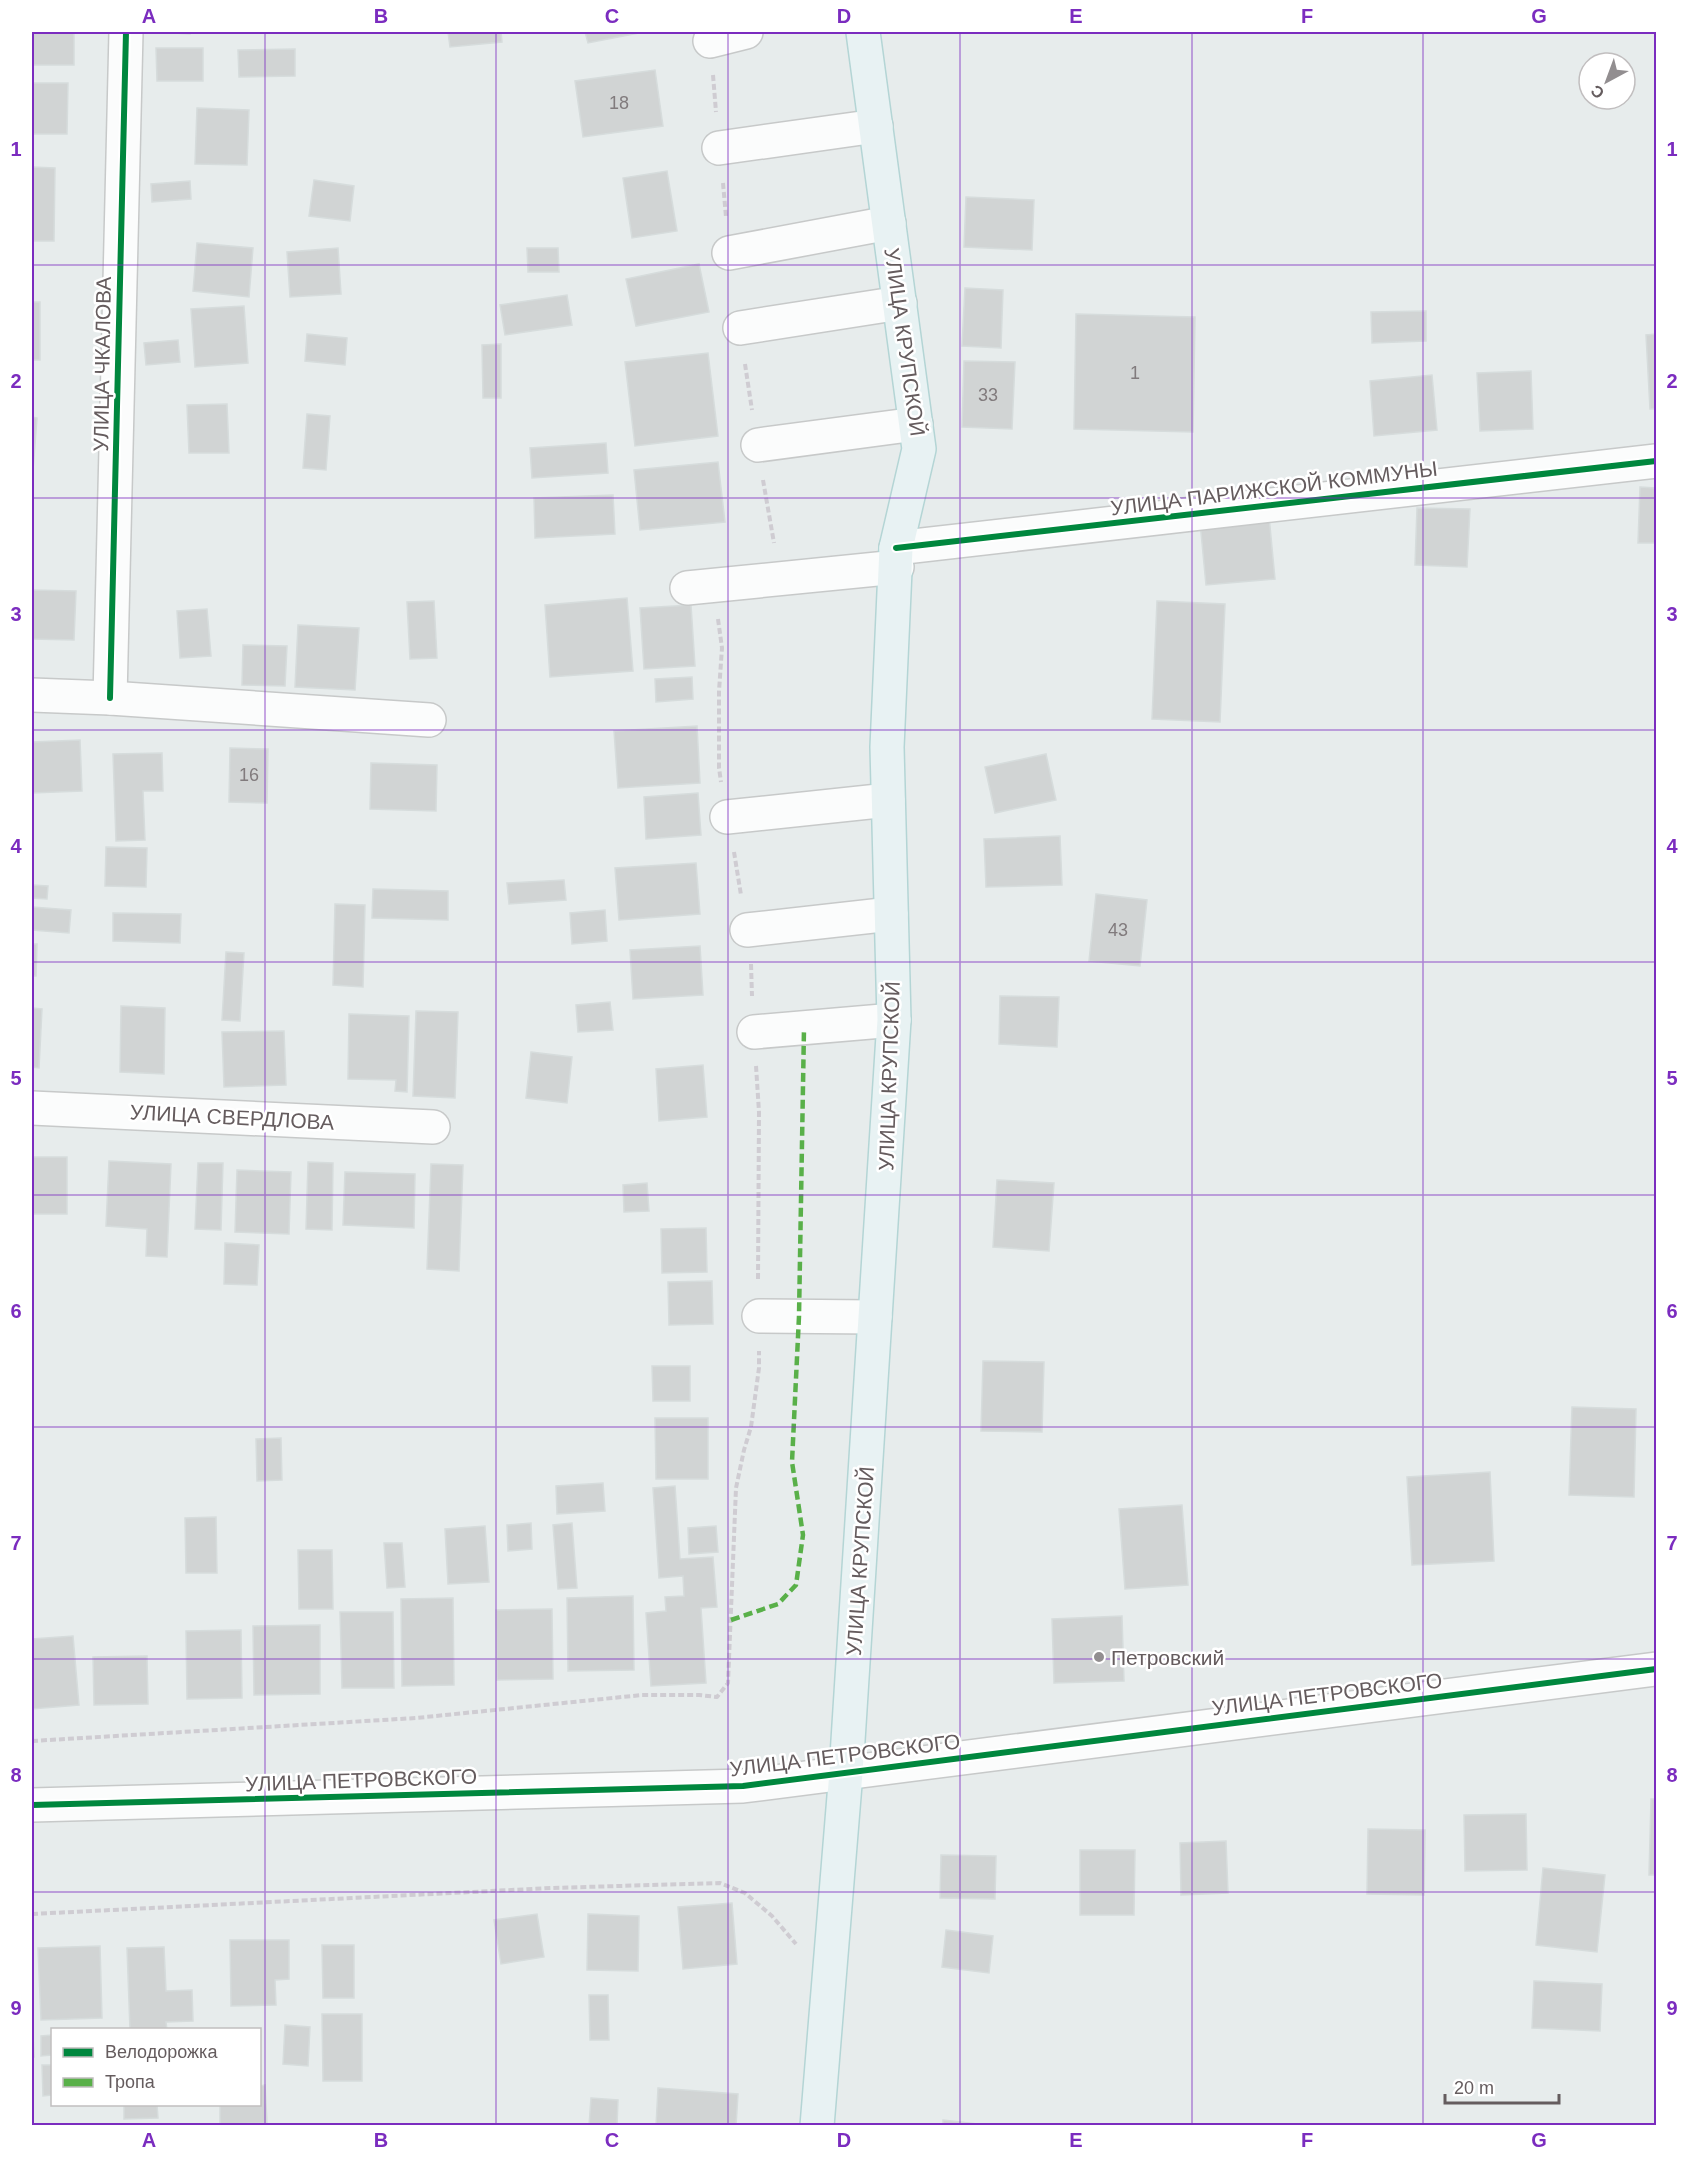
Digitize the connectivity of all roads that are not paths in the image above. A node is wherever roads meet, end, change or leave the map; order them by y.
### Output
1 (126, 32) edge
2 (746, 32) edge
3 (863, 32) edge
4 (710, 41) dead end
5 (876, 126) junction
6 (720, 148) dead end
7 (889, 223) junction
8 (729, 253) dead end
9 (900, 303) junction
10 (740, 328) dead end
11 (916, 424) junction
12 (758, 445) dead end
13 (1656, 461) edge
14 (896, 557) junction
15 (700, 587) road end
16 (32, 695) edge
17 (110, 698) junction
18 (429, 720) dead end
19 (888, 800) junction
20 (727, 817) road end
21 (891, 914) junction
22 (747, 930) road end
23 (894, 1020) junction
24 (754, 1032) road end
25 (32, 1107) edge
26 (434, 1127) dead end
27 (759, 1316) road end
28 (875, 1317) junction
29 (1656, 1669) edge
30 (846, 1772) junction
31 (32, 1805) edge
32 (817, 2126) edge

1 - 17 street, УЛИЦА ЧКАЛОВА
2 - 4 street
3 - 5 main road, УЛИЦА КРУПСКОЙ
5 - 6 street
5 - 7 main road, УЛИЦА КРУПСКОЙ
7 - 8 street
7 - 9 main road, УЛИЦА КРУПСКОЙ
9 - 10 street
9 - 11 main road, УЛИЦА КРУПСКОЙ
11 - 12 street
11 - 14 main road, УЛИЦА КРУПСКОЙ
13 - 14 street, УЛИЦА ПАРИЖСКОЙ КОММУНЫ
14 - 15 street, УЛИЦА ПАРИЖСКОЙ КОММУНЫ
14 - 19 main road, УЛИЦА КРУПСКОЙ
16 - 17 street
17 - 18 street
19 - 20 street
19 - 21 main road, УЛИЦА КРУПСКОЙ
21 - 22 street
21 - 23 main road, УЛИЦА КРУПСКОЙ
23 - 24 street
23 - 28 main road, УЛИЦА КРУПСКОЙ
25 - 26 street, УЛИЦА СВЕРДЛОВА
27 - 28 street
28 - 30 main road, УЛИЦА КРУПСКОЙ
29 - 30 street, УЛИЦА ПЕТРОВСКОГО
30 - 31 street, УЛИЦА ПЕТРОВСКОГО
30 - 32 main road, УЛИЦА КРУПСКОЙ

